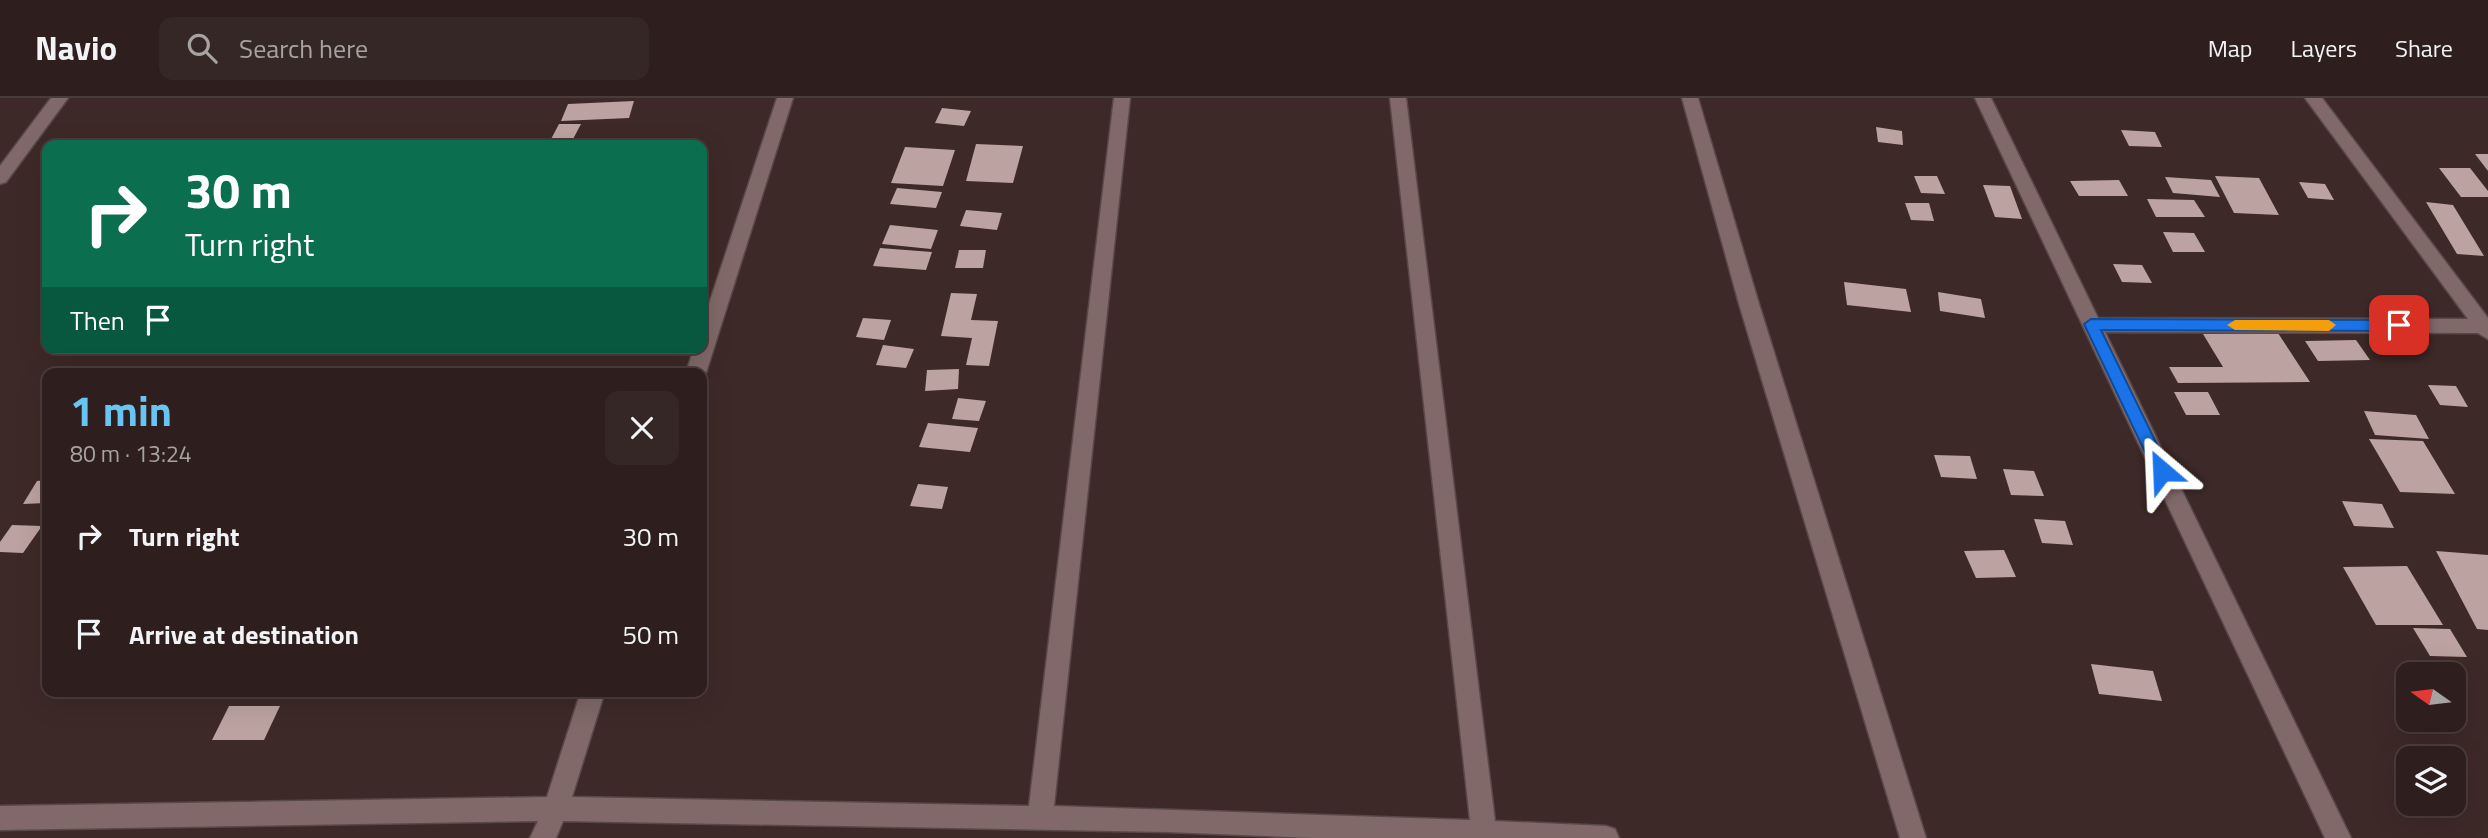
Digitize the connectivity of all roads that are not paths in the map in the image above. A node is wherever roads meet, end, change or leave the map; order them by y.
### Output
1 (61, 98) edge
2 (785, 98) edge
3 (1122, 98) edge
4 (1398, 98) edge
5 (1690, 98) edge
6 (1983, 98) edge
7 (2313, 98) edge
8 (0, 178) edge
9 (2091, 324) junction
10 (2486, 329) edge
11 (707, 339) edge
12 (591, 697) edge
13 (555, 809) junction
14 (0, 818) edge
15 (1040, 818) junction
16 (1484, 833) junction
17 (543, 838) edge
18 (1606, 838) edge
19 (1913, 838) edge
20 (2338, 838) edge

1 - 8 street
2 - 11 street
3 - 15 street
4 - 16 street
5 - 19 street
6 - 9 street
7 - 10 street
9 - 10 street
9 - 20 street
12 - 13 street
13 - 14 street
13 - 15 street
13 - 17 street
15 - 16 street
16 - 18 street

